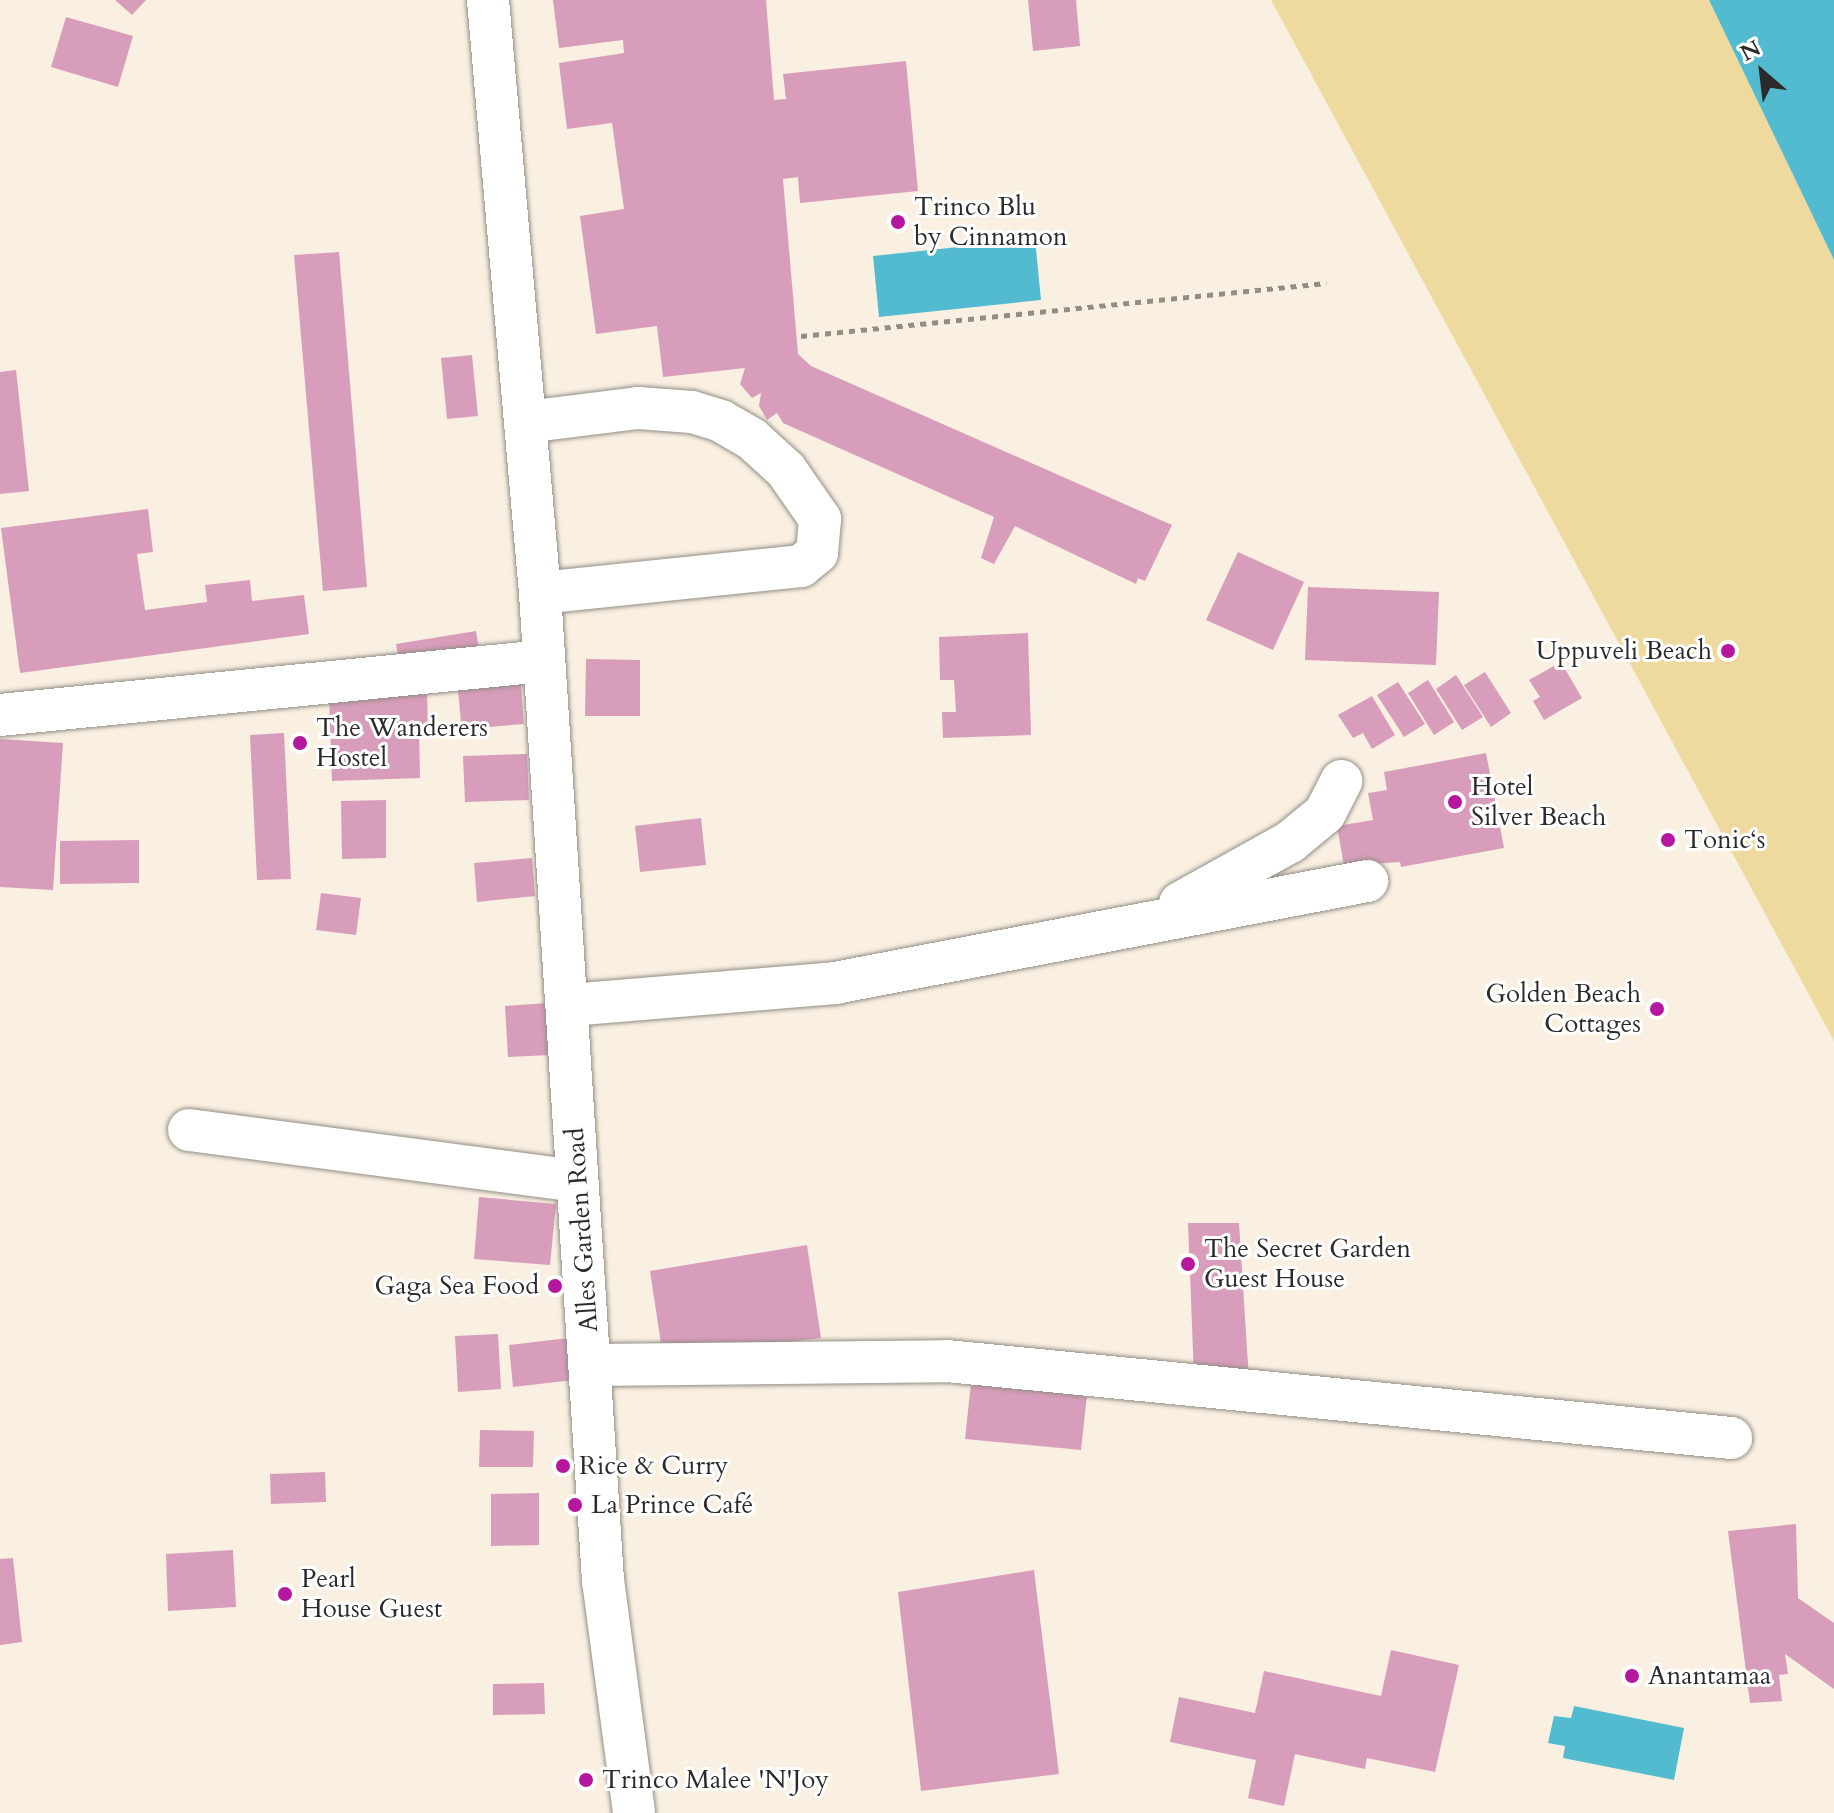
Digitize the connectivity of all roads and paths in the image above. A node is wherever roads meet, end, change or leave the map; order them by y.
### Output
1 (488, 0) edge
2 (1326, 283) dead end
3 (801, 336) dead end
4 (526, 422) junction
5 (540, 593) junction
6 (542, 654) junction
7 (0, 715) edge
8 (1341, 781) dead end
9 (1367, 881) dead end
10 (1151, 920) junction
11 (569, 1005) junction
12 (189, 1130) dead end
13 (577, 1181) junction
14 (592, 1365) junction
15 (1731, 1438) dead end
16 (634, 1813) edge

1 - 4 street, Alles Garden Road
2 - 3 path
4 - 5 street, Alles Garden Road
4 - 5 street
5 - 6 street, Alles Garden Road
6 - 7 street
6 - 11 street, Alles Garden Road
8 - 10 street
9 - 10 street
10 - 11 street
11 - 13 street, Alles Garden Road
12 - 13 street
13 - 14 street, Alles Garden Road
14 - 15 street
14 - 16 street, Alles Garden Road

